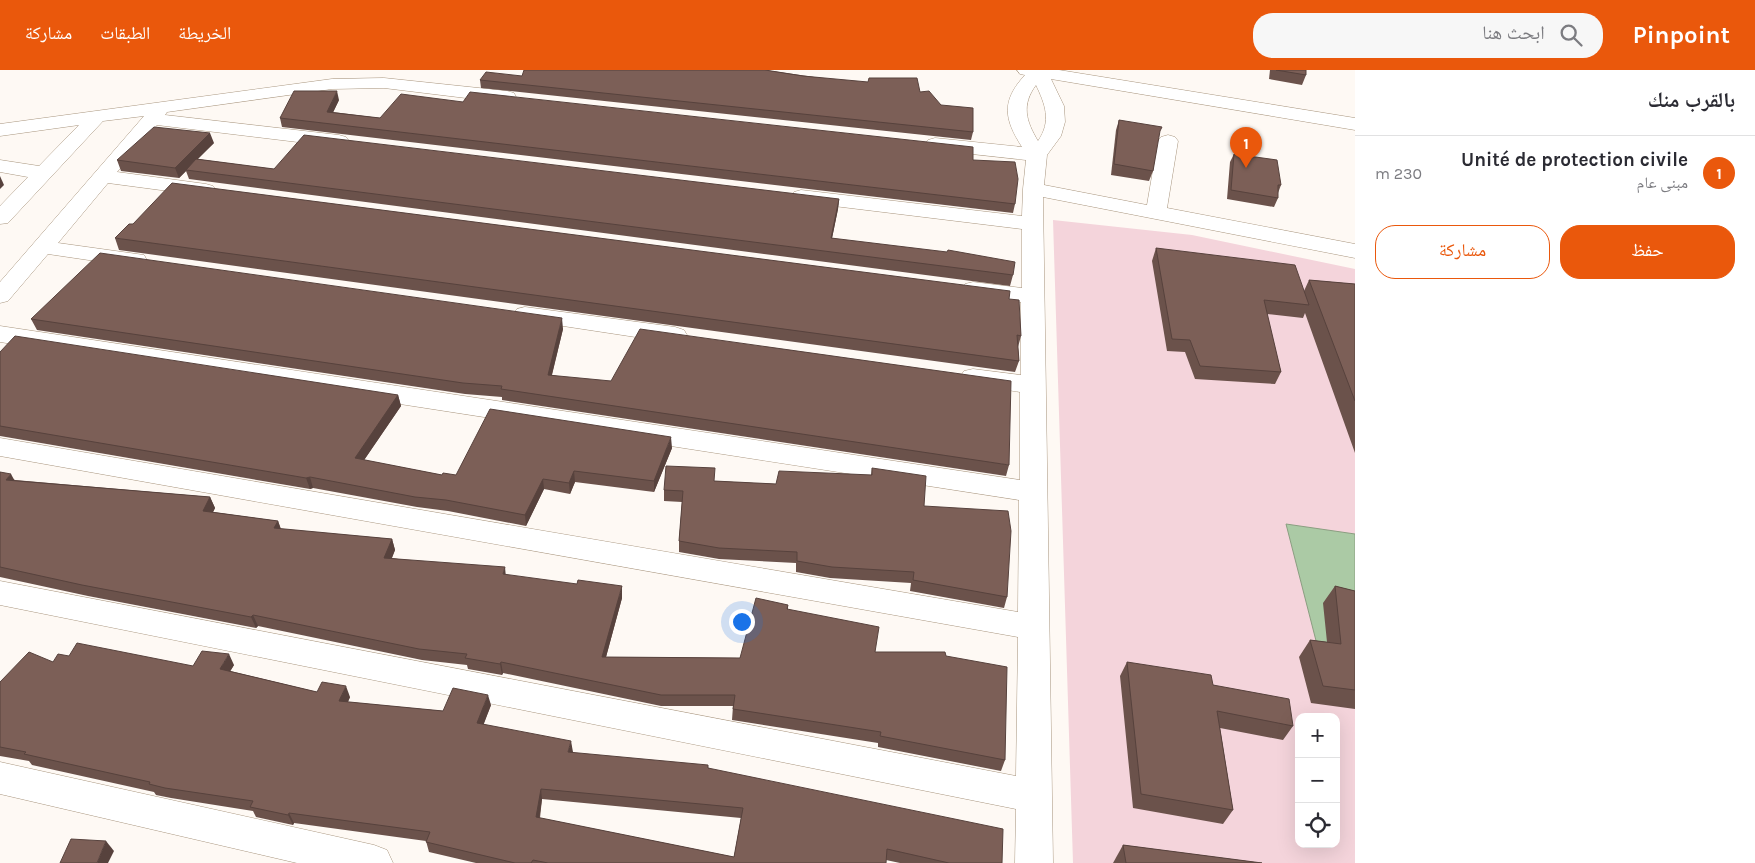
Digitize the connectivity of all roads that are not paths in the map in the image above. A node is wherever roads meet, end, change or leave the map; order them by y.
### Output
1 (1031, 71) edge
2 (522, 98) edge
3 (157, 113) junction
4 (98, 116) junction
5 (1355, 124) edge
6 (0, 130) edge
7 (1168, 141) dead end
8 (919, 142) edge
9 (360, 144) edge
10 (1038, 155) junction
11 (0, 166) edge
12 (44, 173) junction
13 (102, 176) junction
14 (1033, 189) junction
15 (221, 192) edge
16 (786, 194) edge
17 (1156, 212) junction
18 (0, 218) edge
19 (1034, 224) junction
20 (42, 247) junction
21 (1355, 251) edge
22 (160, 263) edge
23 (954, 286) edge
24 (0, 296) edge
25 (1033, 297) junction
26 (503, 311) edge
27 (0, 334) edge
28 (700, 339) edge
29 (955, 374) edge
30 (1033, 385) junction
31 (0, 446) edge
32 (1034, 492) junction
33 (0, 593) edge
34 (1034, 627) junction
35 (0, 778) edge
36 (1034, 796) junction
37 (374, 863) edge
38 (1034, 863) edge

1 - 5 street
1 - 10 street
1 - 10 street
2 - 3 street
3 - 4 street
3 - 9 street
3 - 13 street
4 - 6 street
4 - 12 street
7 - 17 street
8 - 10 street
10 - 14 street
11 - 12 street
12 - 18 street
13 - 15 street
13 - 20 street
14 - 17 street
14 - 19 street
16 - 19 street
17 - 21 street
19 - 25 street
20 - 22 street
20 - 24 street
23 - 25 street
25 - 30 street
26 - 28 street
27 - 32 street
29 - 30 street
30 - 32 street
31 - 34 street
32 - 34 street
33 - 36 street
34 - 36 street
35 - 37 street
36 - 38 street

